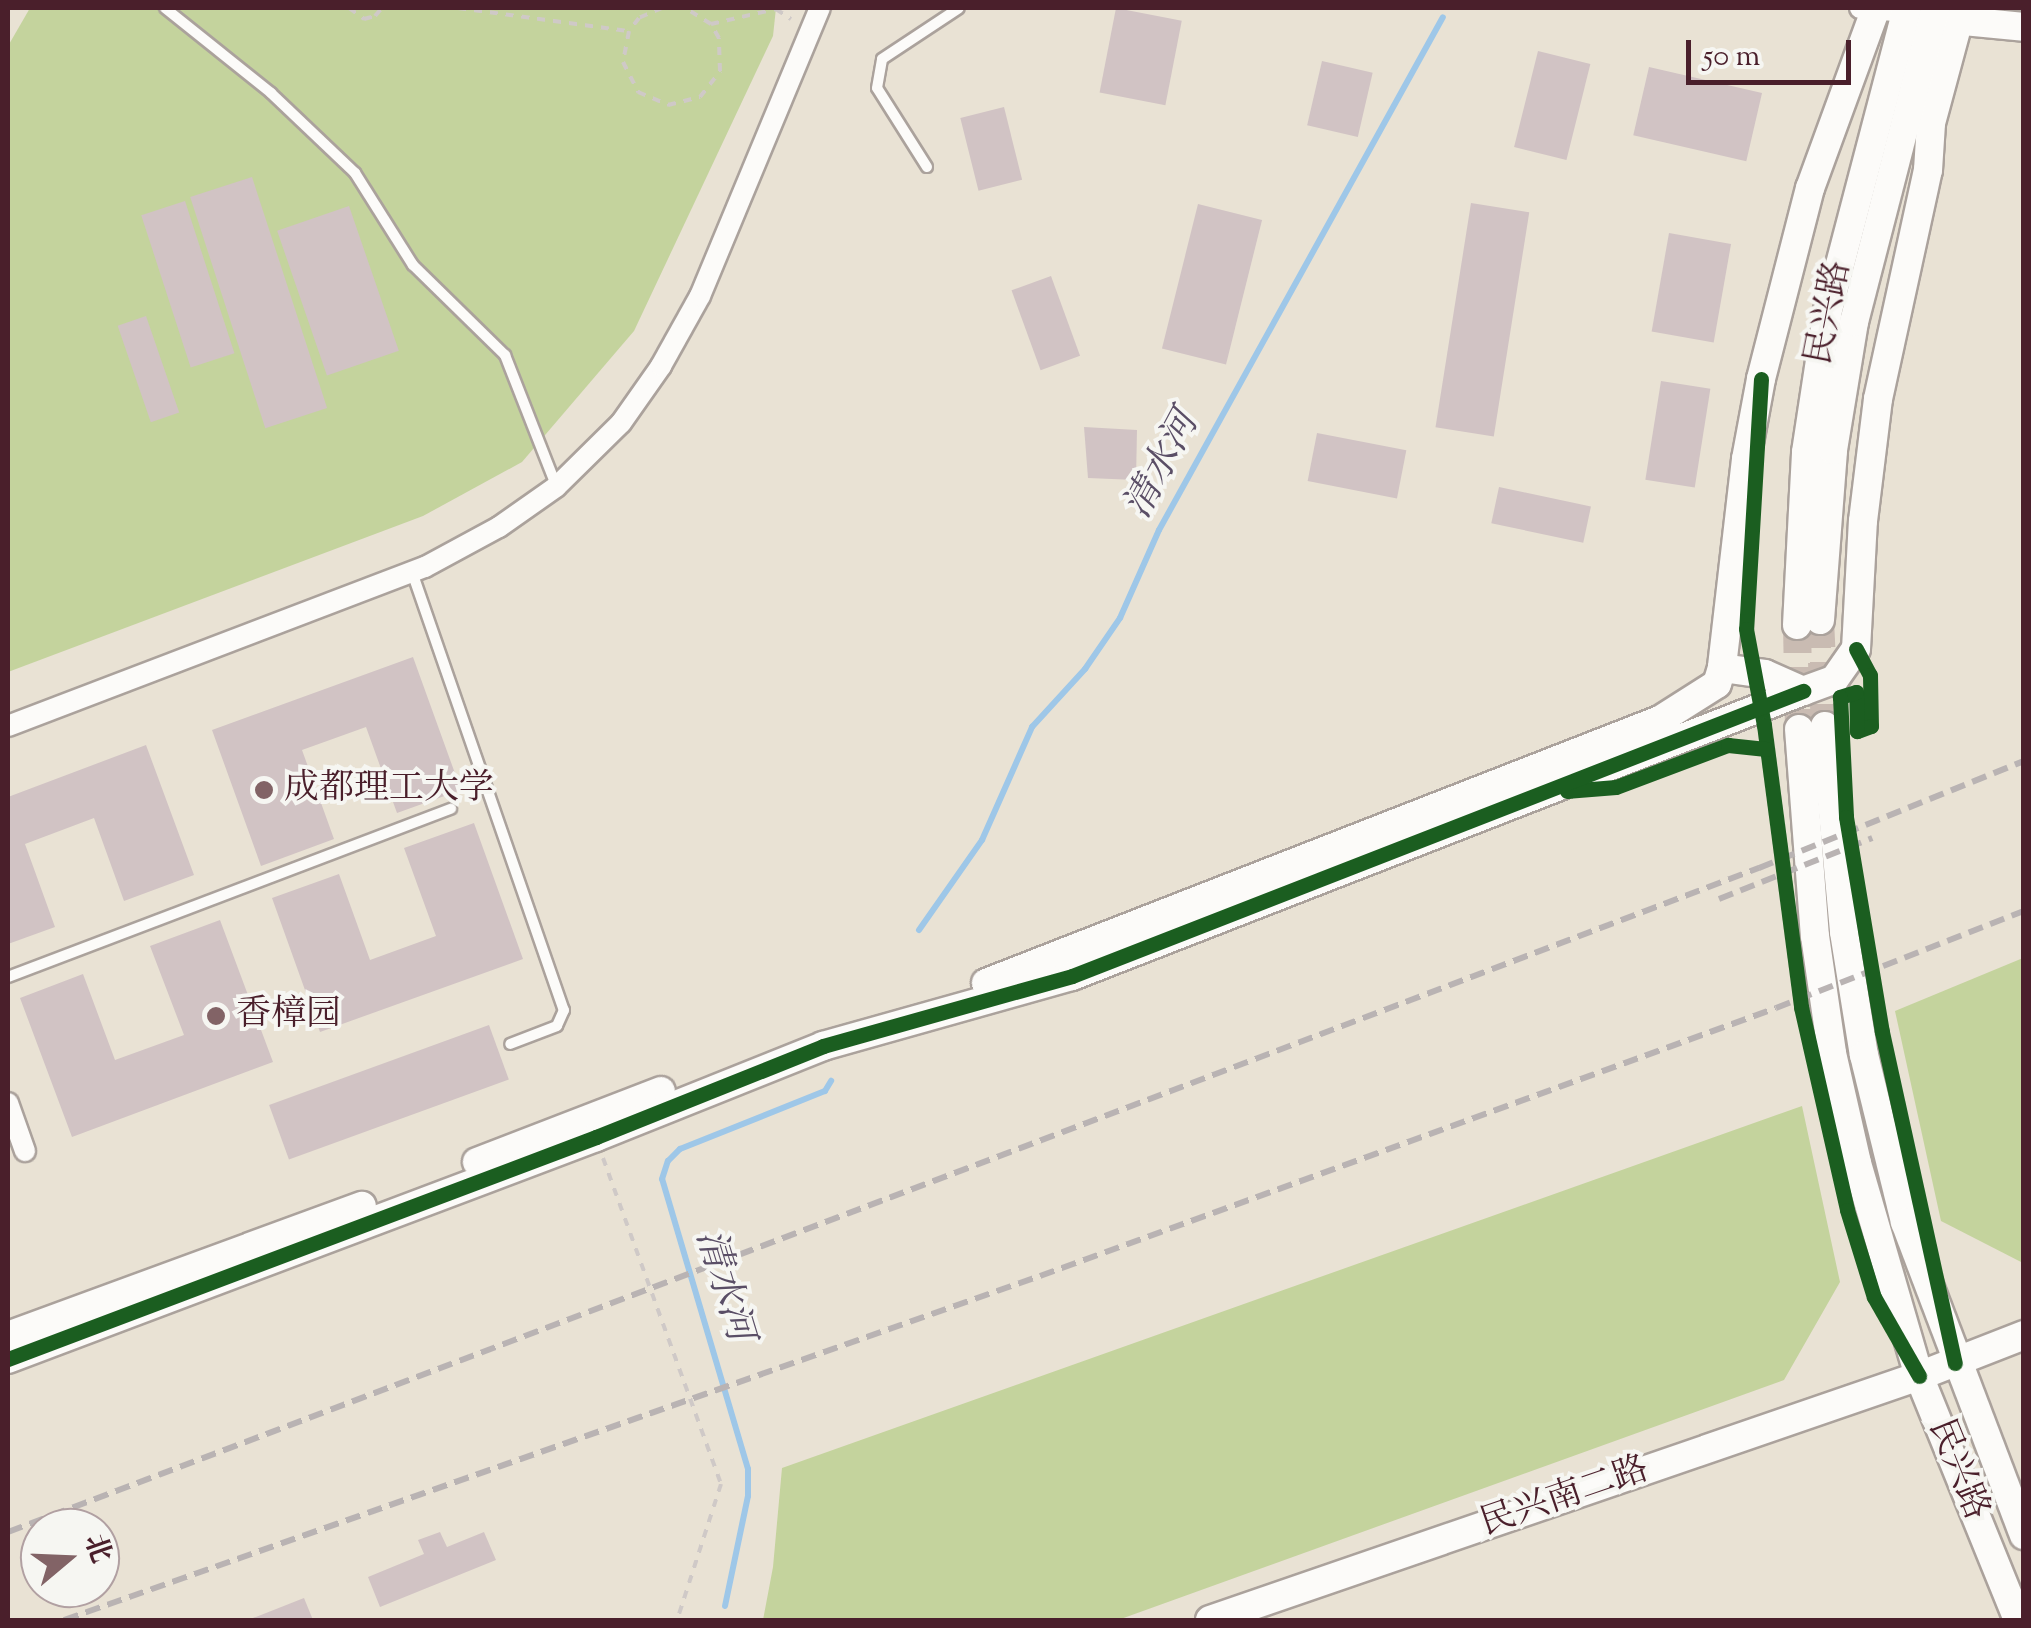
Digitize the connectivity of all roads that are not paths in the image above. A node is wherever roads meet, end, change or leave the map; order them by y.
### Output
1 (165, 8) edge
2 (820, 8) edge
3 (959, 8) edge
4 (1870, 8) edge
5 (1931, 11) edge
6 (2024, 27) edge
7 (1848, 78) junction
8 (927, 167) dead end
9 (556, 487) junction
10 (412, 572) junction
11 (1808, 622) tunnel mouth
12 (1722, 668) junction
13 (1804, 691) junction
14 (8, 726) edge
15 (451, 809) dead end
16 (8, 977) edge
17 (510, 1044) dead end
18 (8, 1103) edge
19 (16, 1155) edge
20 (2024, 1335) edge
21 (8, 1336) edge
22 (8, 1359) edge
23 (1955, 1363) junction
24 (1919, 1376) junction
25 (2024, 1535) edge
26 (1210, 1620) edge
27 (2018, 1620) edge

1 - 9 lane
2 - 9 street
3 - 8 lane
4 - 5 street
4 - 7 street
5 - 6 street
5 - 7 street
5 - 11 street, 民兴路
5 - 13 street
7 - 12 street
9 - 10 street
10 - 14 street
10 - 17 lane
12 - 13 street
12 - 21 street
13 - 22 street
15 - 16 lane
18 - 19 street
20 - 23 street, 民兴南二路
23 - 24 street, 民兴南二路
23 - 24 street, 民兴路
23 - 25 street, 民兴路
24 - 26 street, 民兴南二路
24 - 27 street, 民兴路

